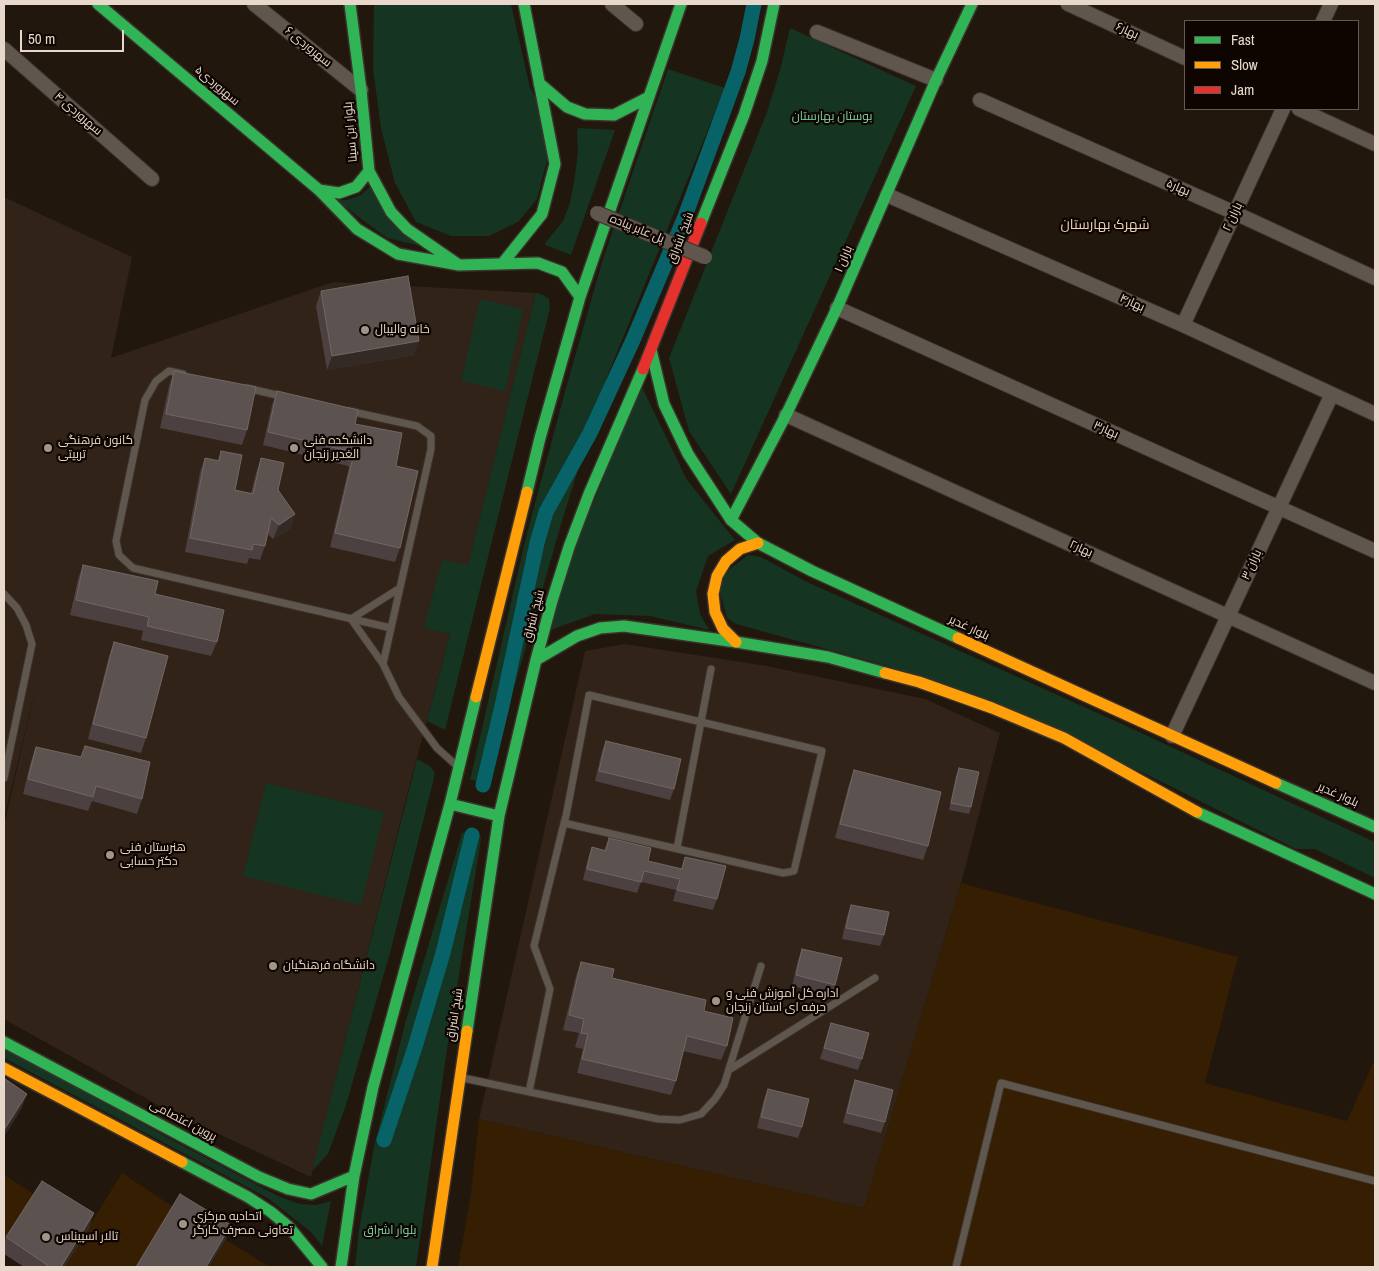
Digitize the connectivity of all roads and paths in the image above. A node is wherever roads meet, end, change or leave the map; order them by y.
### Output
1 (98, 4) edge
2 (254, 4) edge
3 (350, 4) edge
4 (524, 4) edge
5 (612, 4) edge
6 (681, 4) edge
7 (774, 4) edge
8 (972, 4) edge
9 (1068, 4) edge
10 (1331, 4) edge
11 (1323, 20) edge
12 (636, 24) dead end
13 (817, 32) dead end
14 (4, 49) edge
15 (1184, 58) edge
16 (936, 80) junction
17 (539, 83) junction
18 (361, 90) junction
19 (649, 97) junction
20 (980, 100) dead end
21 (1283, 110) edge
22 (1301, 110) edge
23 (1375, 144) edge
24 (368, 171) junction
25 (152, 179) dead end
26 (319, 190) junction
27 (886, 195) junction
28 (597, 213) dead end
29 (1235, 213) junction
30 (705, 256) dead end
31 (502, 264) junction
32 (459, 265) junction
33 (1375, 278) edge
34 (580, 297) junction
35 (837, 308) junction
36 (1183, 325) junction
37 (652, 350) junction
38 (188, 375) edge
39 (236, 386) edge
40 (1332, 394) junction
41 (293, 398) edge
42 (341, 409) edge
43 (1375, 414) edge
44 (786, 415) junction
45 (1279, 507) junction
46 (731, 520) junction
47 (758, 543) junction
48 (1375, 552) edge
49 (400, 588) junction
50 (4, 594) edge
51 (1228, 616) junction
52 (351, 619) junction
53 (391, 628) junction
54 (736, 642) junction
55 (536, 660) junction
56 (383, 664) junction
57 (711, 670) dead end
58 (1375, 683) edge
59 (701, 722) junction
60 (1172, 736) junction
61 (460, 768) junction
62 (4, 778) edge
63 (450, 804) junction
64 (499, 816) junction
65 (564, 823) junction
66 (1375, 827) edge
67 (677, 848) junction
68 (1321, 870) junction
69 (1375, 889) edge
70 (1375, 894) edge
71 (761, 966) dead end
72 (875, 978) dead end
73 (4, 1042) edge
74 (4, 1068) edge
75 (729, 1070) junction
76 (460, 1077) junction
77 (529, 1092) junction
78 (354, 1176) junction
79 (1375, 1181) edge
80 (322, 1267) edge
81 (341, 1267) edge
82 (432, 1267) edge
83 (956, 1267) edge

1 - 26 main road, سهروردی۵
2 - 18 street, سهروردی ۶
3 - 18 main road, بلوار ابن سینا
4 - 17 main road
5 - 12 street
6 - 19 main road
7 - 37 main road, شیخ اشراق
8 - 16 main road, باران ۱
9 - 15 street, بهار۶
10 - 11 street
13 - 16 street
14 - 25 street, سهروردی ۴
16 - 27 main road, باران ۱
17 - 19 main road
17 - 31 main road
18 - 24 main road, بلوار ابن سینا
19 - 34 main road
20 - 29 street, بهار۵
21 - 29 street, باران ۲
22 - 23 street
24 - 26 main road
24 - 32 main road, بلوار ابن سینا
26 - 32 main road, سهروردی۵
27 - 35 main road, باران ۱
27 - 36 street, بهار۴
28 - 30 street, پل عابر پیاده, bridge
29 - 33 street, بهار۵
29 - 36 street, باران ۲
31 - 32 main road
31 - 34 main road
34 - 61 main road
35 - 44 main road, باران ۱
35 - 45 street, بهار۳
36 - 40 street, بهار۴
37 - 46 main road, بلوار غدیر
37 - 55 main road, شیخ اشراق
38 - 52 lane
39 - 41 lane
40 - 43 street, بهار۴
40 - 45 street, باران ۳
42 - 49 lane
44 - 46 main road, باران ۱
44 - 51 street, بهار۲
45 - 48 street, بهار۳
45 - 51 street, باران ۳
46 - 47 main road, بلوار غدیر
47 - 54 main road
47 - 60 main road, بلوار غدیر
49 - 52 lane
49 - 53 lane
50 - 62 lane
51 - 58 street, بهار۲
51 - 60 street, باران ۳
52 - 53 lane
52 - 56 lane
53 - 56 lane
54 - 55 main road
54 - 68 main road
55 - 64 main road, شیخ اشراق
56 - 61 lane
57 - 59 lane
59 - 65 lane
59 - 67 lane
59 - 67 lane
60 - 66 main road, بلوار غدیر
61 - 63 main road
63 - 64 main road
63 - 78 main road
64 - 76 main road, شیخ اشراق
65 - 67 lane
65 - 77 lane
68 - 69 main road
68 - 70 main road
71 - 75 lane
72 - 75 lane
73 - 78 main road, پروین اعتصامی
74 - 80 main road
75 - 77 lane
76 - 77 lane
76 - 82 main road, شیخ اشراق
78 - 81 main road
79 - 83 lane

